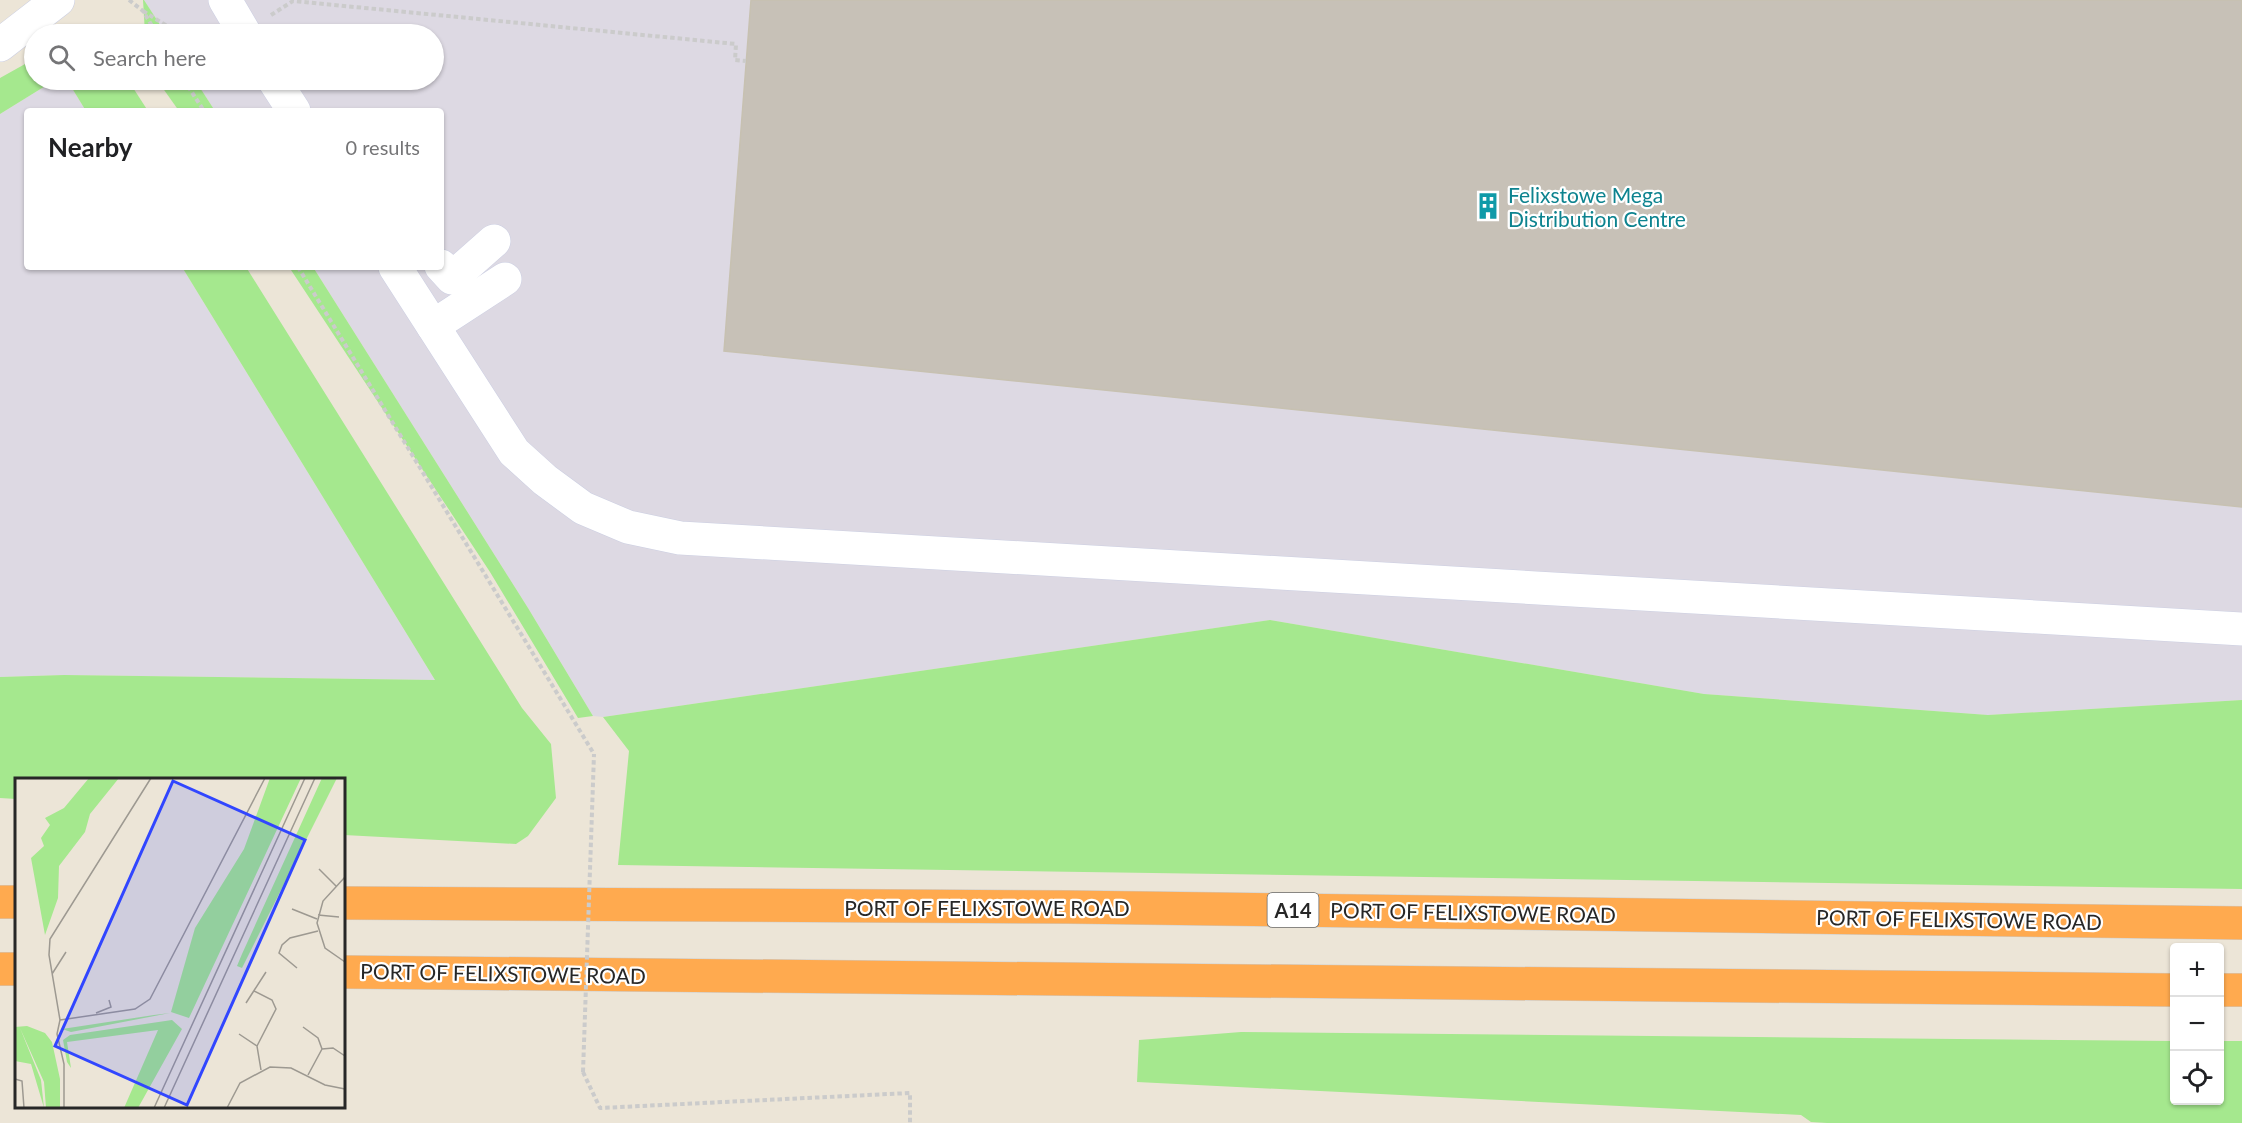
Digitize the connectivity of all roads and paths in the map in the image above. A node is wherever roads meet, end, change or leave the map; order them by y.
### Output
1 (58, 0) edge
2 (129, 0) edge
3 (225, 0) edge
4 (143, 11) junction
5 (27, 24) edge
6 (151, 24) edge
7 (164, 24) edge
8 (239, 24) edge
9 (260, 24) edge
10 (24, 26) edge
11 (0, 45) edge
12 (746, 62) dead end
13 (190, 90) edge
14 (280, 90) edge
15 (202, 108) edge
16 (292, 108) edge
17 (494, 241) dead end
18 (444, 269) edge
19 (300, 270) edge
20 (397, 270) edge
21 (505, 279) dead end
22 (433, 326) junction
23 (2242, 628) edge
24 (345, 903) edge
25 (2242, 923) edge
26 (345, 972) edge
27 (2170, 990) edge
28 (2224, 990) edge
29 (2242, 990) edge
30 (910, 1123) edge

1 - 5 street
2 - 4 path
3 - 8 street
4 - 6 path
4 - 7 path
9 - 12 path
10 - 11 street
13 - 15 path
14 - 16 street
17 - 18 street
19 - 30 path, bridge
20 - 22 street
21 - 22 street
22 - 23 street
24 - 25 highway, PORT OF FELIXSTOWE ROAD / A14
26 - 27 highway, PORT OF FELIXSTOWE ROAD
28 - 29 highway

